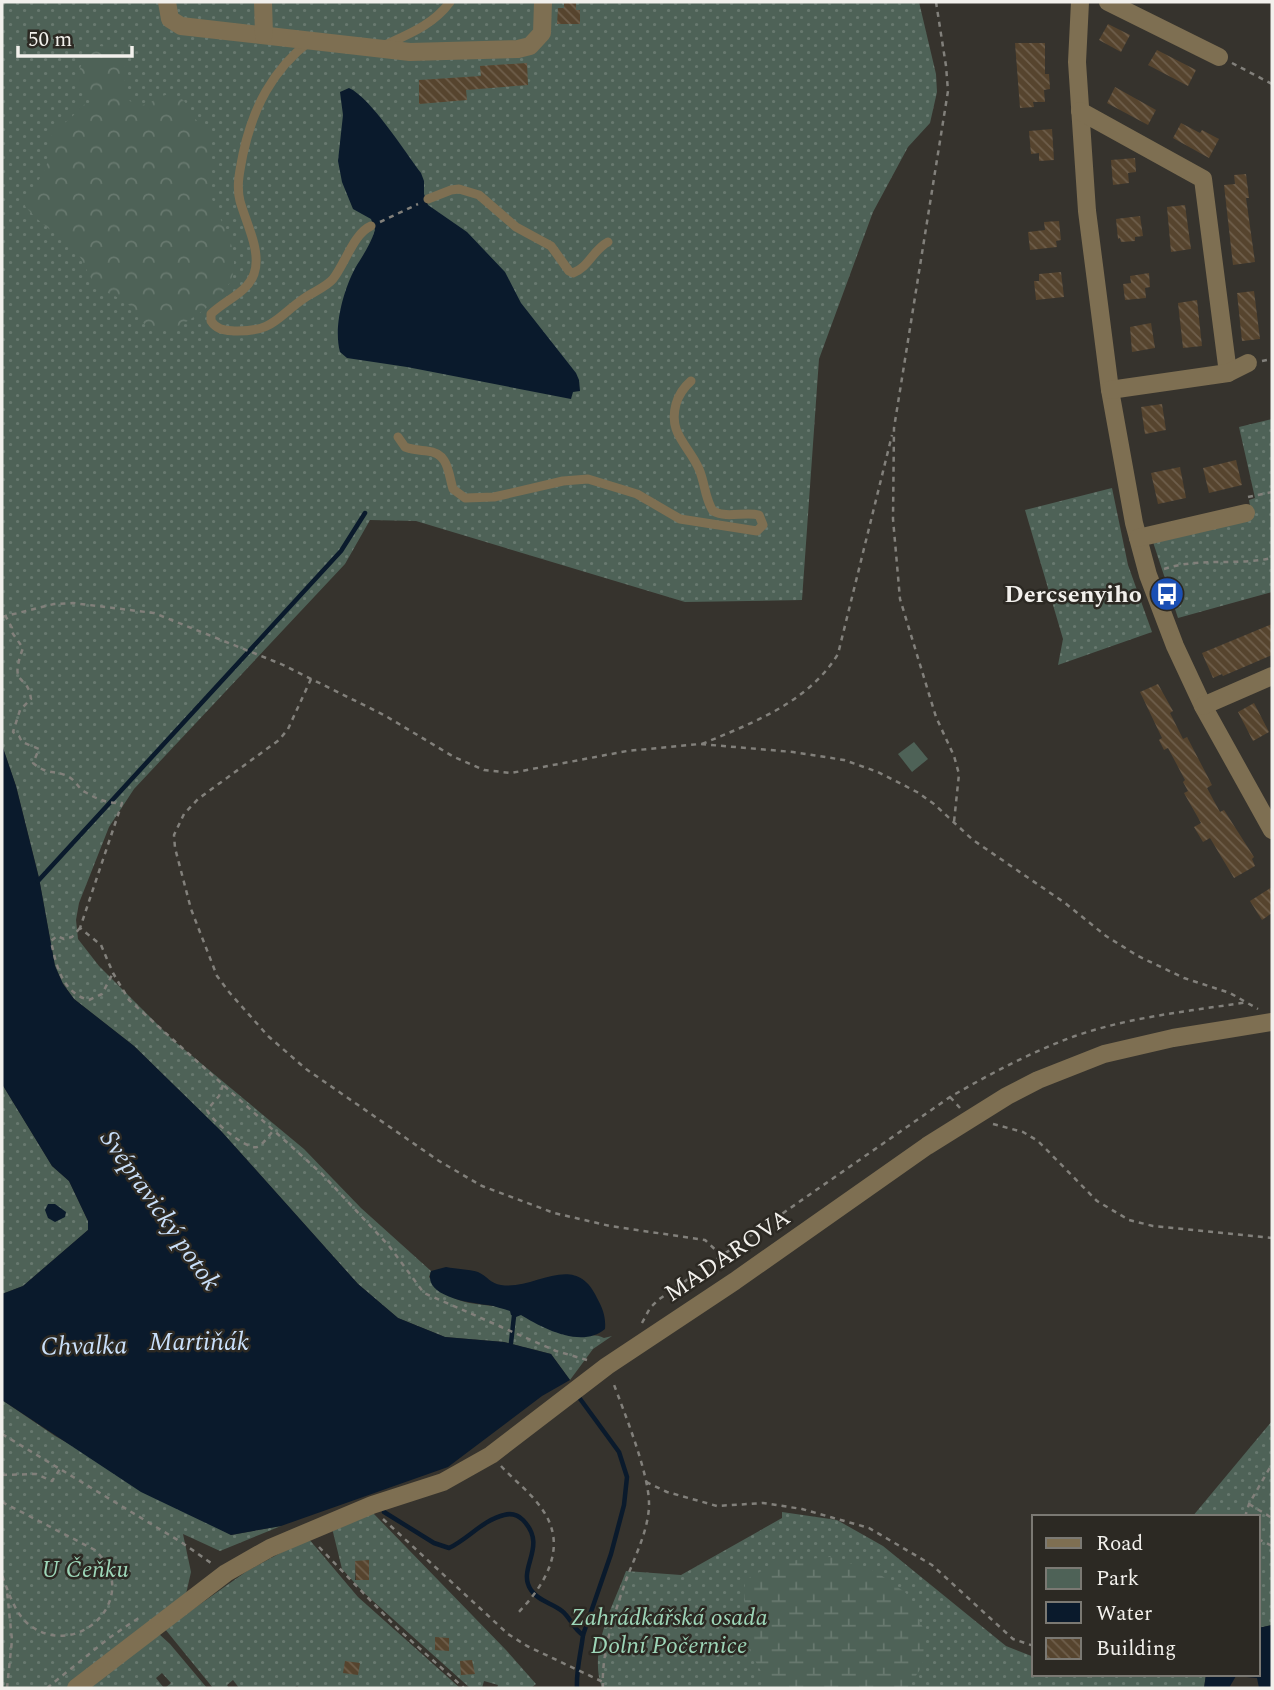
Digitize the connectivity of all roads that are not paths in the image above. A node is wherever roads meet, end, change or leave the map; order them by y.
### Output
1 (167, 2) edge
2 (263, 2) edge
3 (450, 2) edge
4 (542, 2) edge
5 (1080, 2) edge
6 (1108, 2) edge
7 (264, 35) junction
8 (311, 40) junction
9 (377, 48) junction
10 (1219, 57) road end
11 (1080, 111) junction
12 (428, 199) road end
13 (371, 226) road end
14 (608, 242) dead end
15 (1248, 363) dead end
16 (1228, 373) junction
17 (691, 381) dead end
18 (1110, 390) junction
19 (398, 437) dead end
20 (1246, 513) dead end
21 (1138, 538) junction
22 (1272, 676) edge
23 (1203, 706) junction
24 (1272, 831) edge
25 (1270, 1022) edge
26 (76, 1688) edge

1 - 7 street
2 - 7 street
3 - 9 lane
4 - 9 street
5 - 11 street
6 - 10 street
7 - 8 street
8 - 9 street
8 - 13 lane
11 - 16 street
11 - 18 street
12 - 14 lane
15 - 16 street
16 - 18 street
17 - 19 lane
18 - 21 street
20 - 21 street
21 - 23 street
22 - 23 street
23 - 24 street
25 - 26 street, MADAROVA

